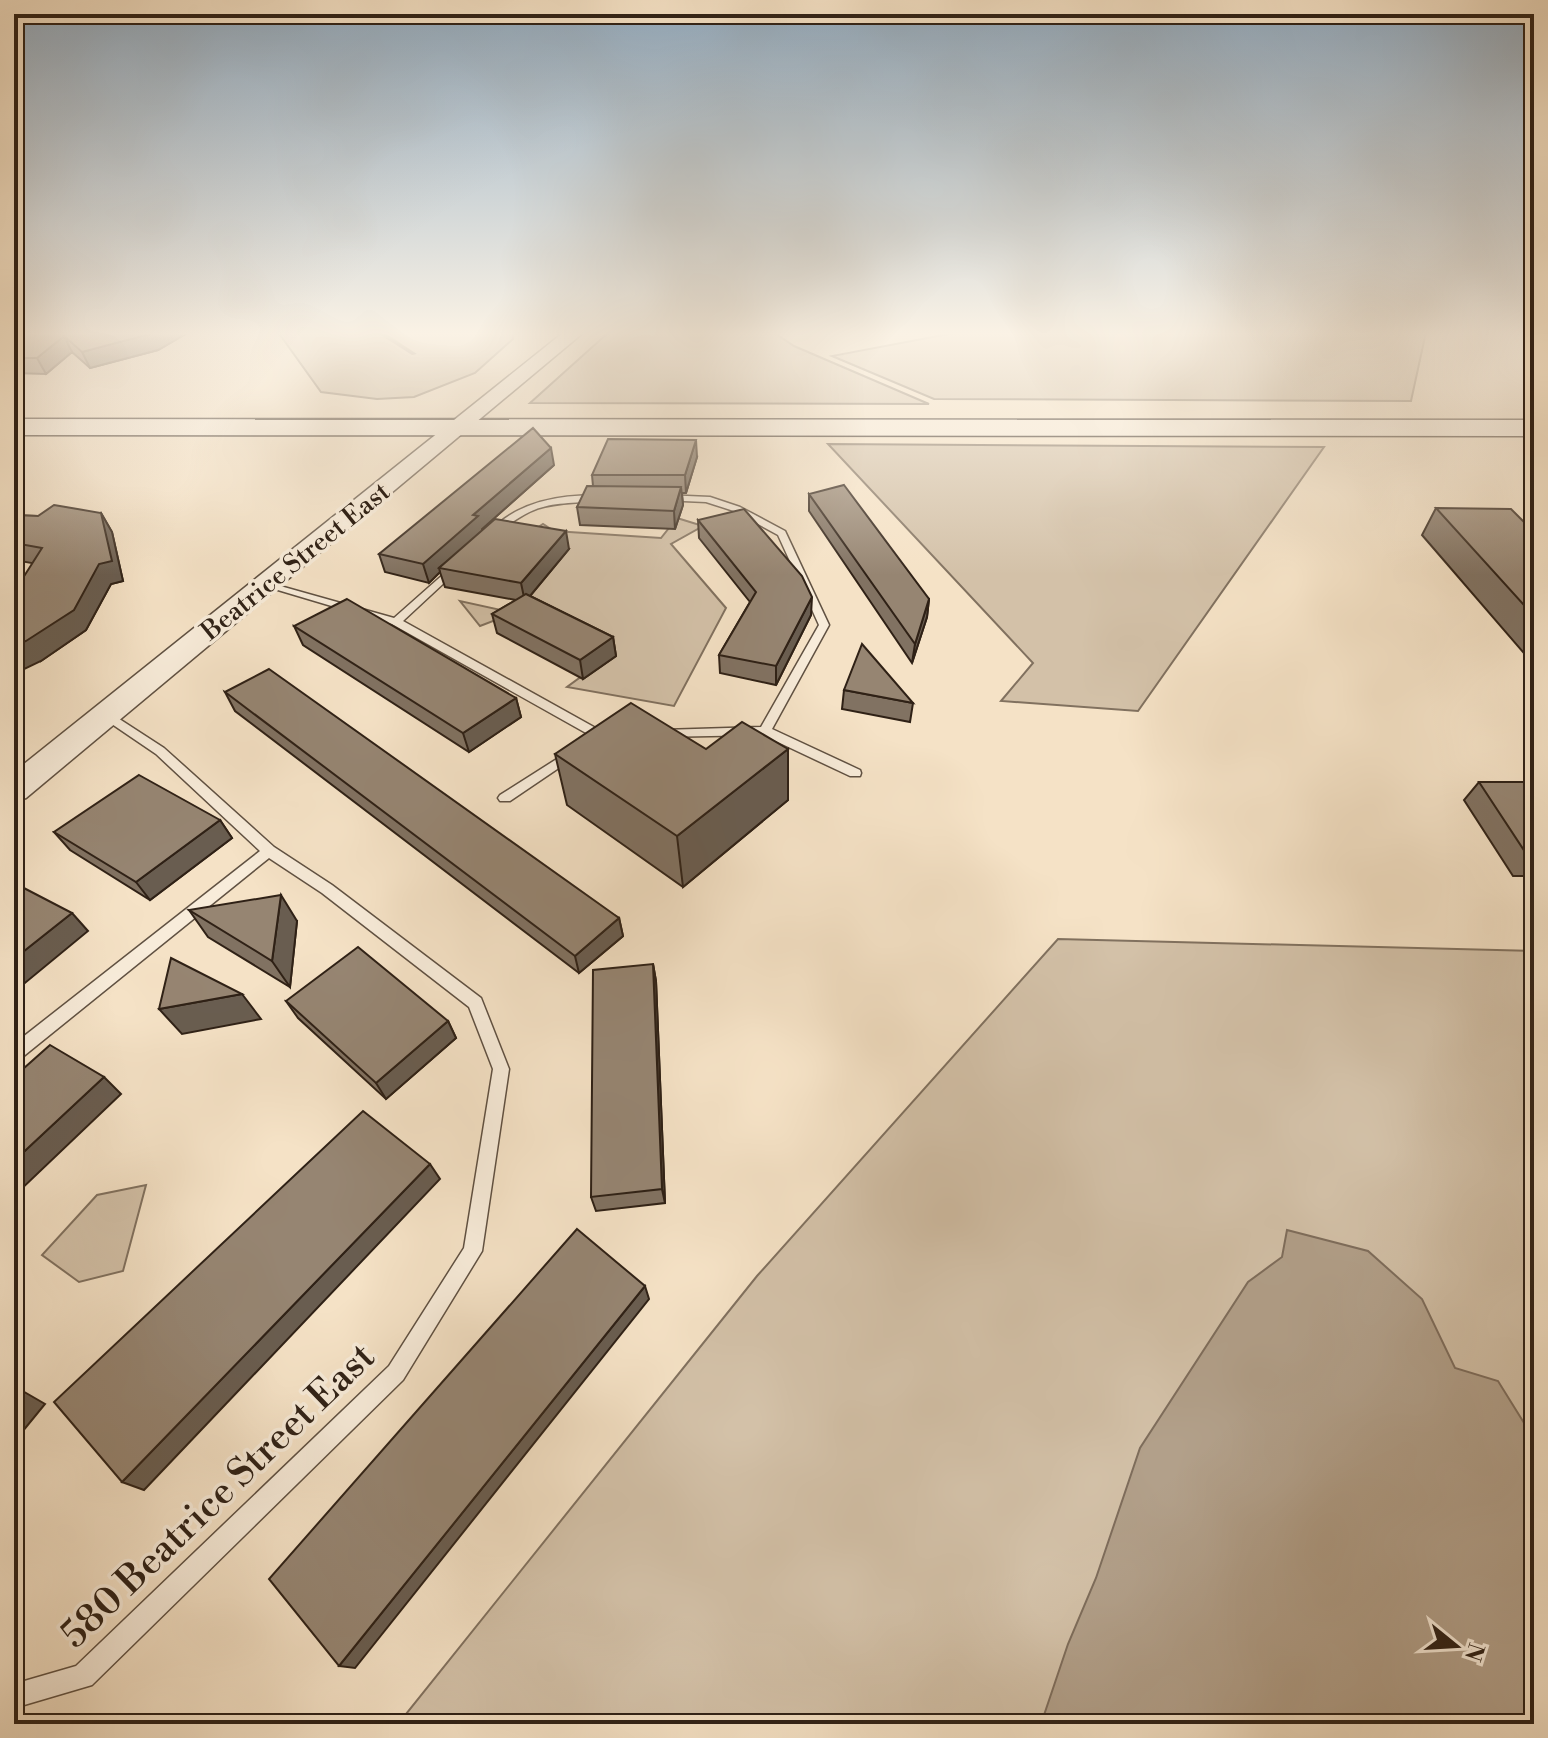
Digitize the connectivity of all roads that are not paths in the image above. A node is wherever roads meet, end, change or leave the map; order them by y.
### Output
1 (476, 413) edge
2 (14, 427) edge
3 (459, 427) junction
4 (1534, 428) edge
5 (619, 498) edge
6 (648, 498) edge
7 (488, 537) edge
8 (465, 558) edge
9 (266, 585) junction
10 (396, 622) junction
11 (107, 715) junction
12 (765, 731) junction
13 (656, 734) edge
14 (855, 773) dead end
15 (14, 790) edge
16 (505, 798) dead end
17 (269, 851) junction
18 (14, 1054) edge
19 (14, 1696) edge

1 - 3 street, Beatrice Street East
2 - 3 main road
3 - 4 main road
3 - 9 street, Beatrice Street East
5 - 7 lane
6 - 12 lane
8 - 10 lane
9 - 10 lane
9 - 11 street, Beatrice Street East
10 - 16 lane
11 - 15 street, Beatrice Street East
11 - 17 lane, 580 Beatrice Street East
12 - 13 lane
12 - 14 lane
17 - 18 lane
17 - 19 lane, 580 Beatrice Street East

